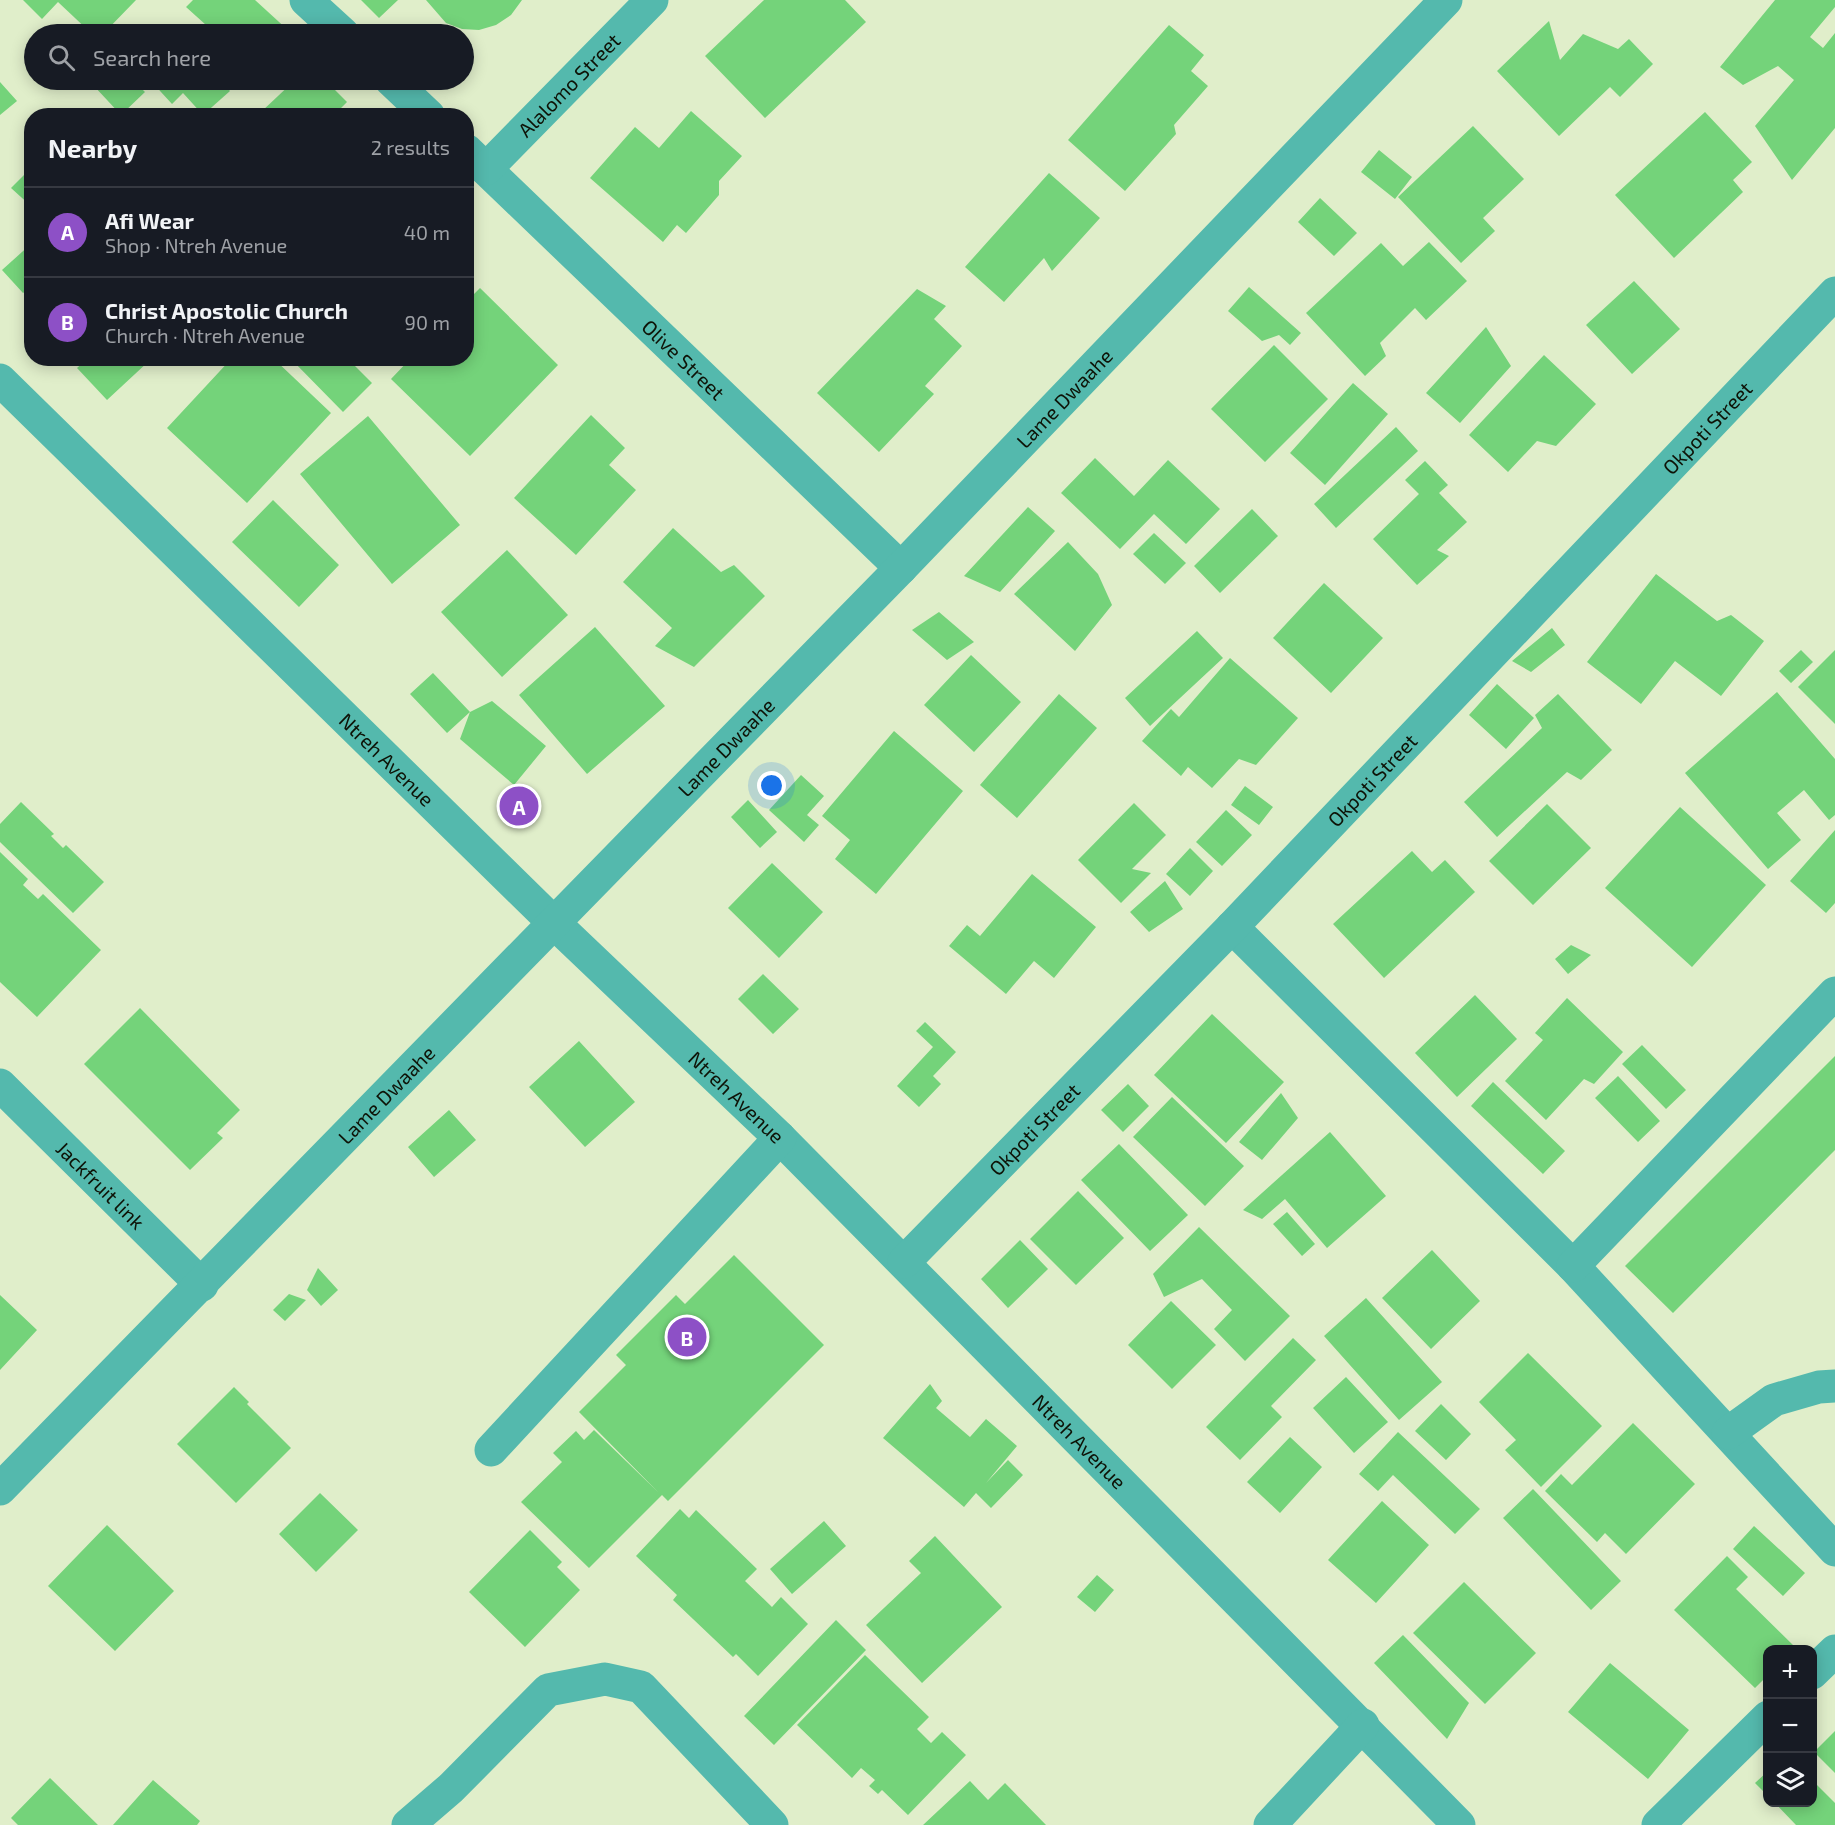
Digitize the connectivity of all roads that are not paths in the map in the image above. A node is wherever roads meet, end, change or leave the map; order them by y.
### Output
1 (306, 0) edge
2 (652, 0) edge
3 (1446, 0) edge
4 (332, 24) edge
5 (402, 90) edge
6 (421, 108) edge
7 (476, 160) edge
8 (1835, 293) edge
9 (0, 380) edge
10 (901, 568) junction
11 (552, 921) junction
12 (1232, 927) junction
13 (1835, 993) edge
14 (0, 1085) edge
15 (780, 1138) junction
16 (904, 1262) junction
17 (1573, 1266) junction
18 (202, 1285) junction
19 (1835, 1386) edge
20 (1728, 1433) junction
21 (491, 1450) dead end
22 (0, 1489) edge
23 (1835, 1550) edge
24 (1835, 1651) edge
25 (1817, 1668) edge
26 (1763, 1721) edge
27 (1363, 1725) junction
28 (408, 1825) edge
29 (772, 1825) edge
30 (1270, 1825) edge
31 (1459, 1825) edge
32 (1658, 1825) edge

1 - 4 street
2 - 7 street, Alalomo Street
3 - 10 street, Lame Dwaahe
5 - 6 street
7 - 10 street, Olive Street
8 - 12 street, Okpoti Street
9 - 11 street, Ntreh Avenue
10 - 11 street, Lame Dwaahe
11 - 15 street, Ntreh Avenue
11 - 18 street, Lame Dwaahe
12 - 16 street, Okpoti Street
12 - 17 street
13 - 17 street
14 - 18 street, Jackfruit link
15 - 16 street, Ntreh Avenue
15 - 21 street
16 - 27 street, Ntreh Avenue
17 - 20 street
18 - 22 street, Lame Dwaahe
19 - 20 street
20 - 23 street
24 - 25 street
26 - 32 street
27 - 30 street
27 - 31 street, Ntreh Avenue
28 - 29 street

